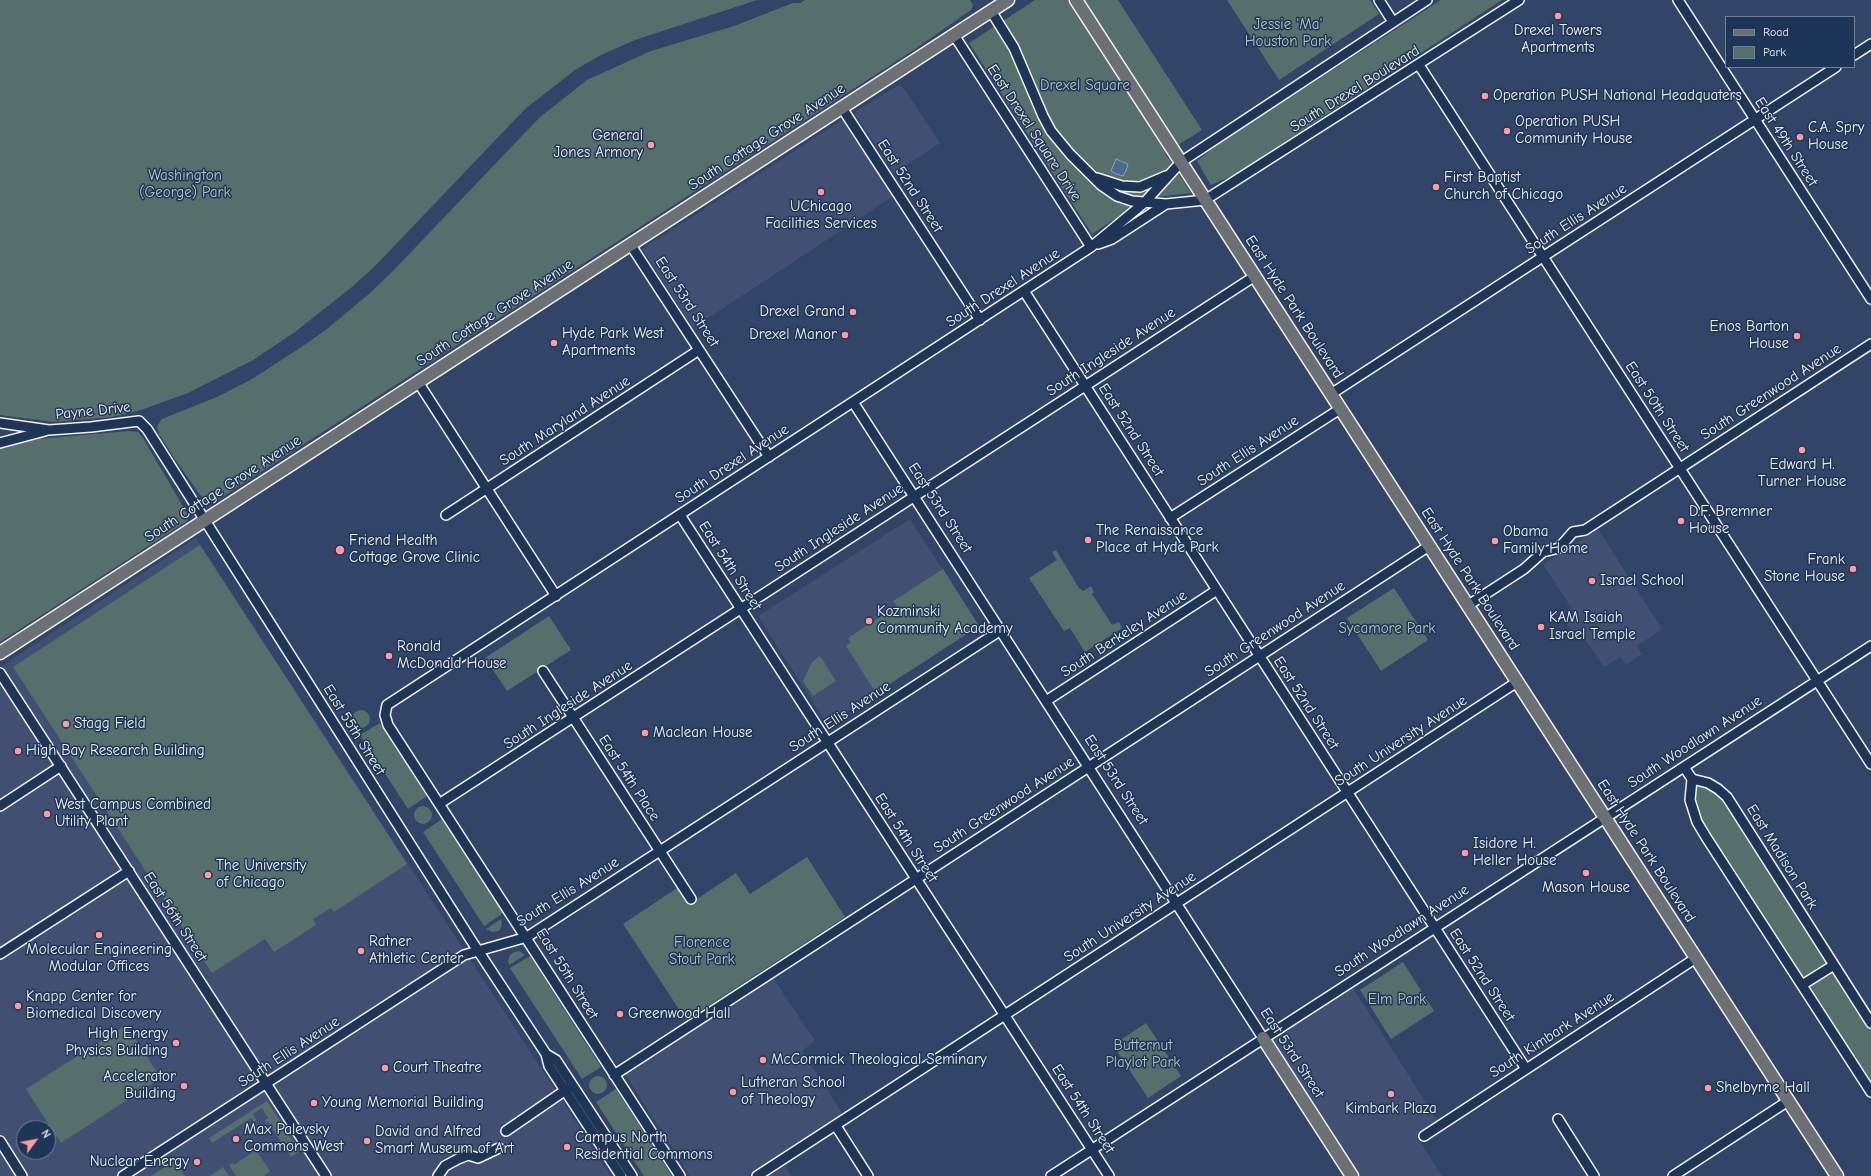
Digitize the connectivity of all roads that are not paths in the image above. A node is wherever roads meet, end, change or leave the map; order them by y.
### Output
1 (1008, 0) edge
2 (1076, 0) edge
3 (1379, 0) edge
4 (1428, 0) edge
5 (1519, 0) edge
6 (1678, 0) edge
7 (991, 11) junction
8 (1393, 22) junction
9 (954, 35) junction
10 (1871, 44) edge
11 (1855, 54) edge
12 (1419, 65) junction
13 (1834, 68) edge
14 (842, 108) junction
15 (1755, 119) junction
16 (1181, 162) junction
17 (1092, 175) junction
18 (1167, 176) junction
19 (1205, 200) junction
20 (1144, 203) junction
21 (1166, 204) junction
22 (630, 244) junction
23 (1091, 247) junction
24 (1543, 257) junction
25 (1255, 276) junction
26 (1024, 291) junction
27 (1871, 299) edge
28 (980, 320) junction
29 (1871, 344) edge
30 (699, 350) junction
31 (418, 382) junction
32 (1085, 386) junction
33 (1331, 394) junction
34 (852, 402) junction
35 (1340, 409) junction
36 (139, 421) joint
37 (0, 423) edge
38 (49, 430) junction
39 (0, 443) edge
40 (768, 457) junction
41 (1680, 468) junction
42 (486, 489) junction
43 (914, 497) junction
44 (446, 515) dead end
45 (680, 515) junction
46 (1170, 518) junction
47 (204, 521) junction
48 (1429, 546) junction
49 (1217, 590) junction
50 (556, 596) junction
51 (1467, 606) junction
52 (742, 608) junction
53 (1001, 630) junction
54 (1871, 646) edge
55 (0, 653) edge
56 (1259, 656) junction
57 (543, 671) dead end
58 (0, 672) edge
59 (1817, 681) junction
60 (1517, 682) junction
61 (1046, 701) junction
62 (387, 705) joint
63 (574, 718) junction
64 (828, 742) junction
65 (1871, 764) edge
66 (61, 766) junction
67 (1684, 766) junction
68 (1089, 767) junction
69 (1692, 779) junction
70 (1348, 793) junction
71 (440, 804) junction
72 (0, 806) edge
73 (1604, 817) junction
74 (659, 851) junction
75 (129, 871) junction
76 (916, 879) junction
77 (690, 899) dead end
78 (1177, 904) junction
79 (1434, 927) junction
80 (526, 937) junction
81 (478, 951) junction
82 (0, 954) edge
83 (1696, 958) junction
84 (1834, 965) junction
85 (1802, 985) junction
86 (1005, 1015) junction
87 (1871, 1023) edge
88 (1263, 1038) junction
89 (1526, 1069) junction
90 (614, 1075) junction
91 (266, 1084) junction
92 (569, 1088) junction
93 (1871, 1092) edge
94 (1788, 1101) junction
95 (1558, 1119) dead end
96 (836, 1126) junction
97 (506, 1131) dead end
98 (1424, 1136) dead end
99 (0, 1141) edge
100 (499, 1148) dead end
101 (1092, 1149) junction
102 (22, 1176) edge
103 (123, 1176) edge
104 (326, 1176) edge
105 (438, 1176) edge
106 (621, 1176) edge
107 (632, 1176) edge
108 (680, 1176) edge
109 (757, 1176) edge
110 (868, 1176) edge
111 (1051, 1176) edge
112 (1109, 1176) edge
113 (1352, 1176) edge
114 (1594, 1176) edge
115 (1673, 1176) edge
116 (1837, 1176) edge

1 - 7 main road, South Cottage Grove Avenue
2 - 16 main road, East Hyde Park Boulevard
3 - 8 street
4 - 8 street
5 - 12 street, South Drexel Boulevard
6 - 15 street, East 49th Street
7 - 9 main road, South Cottage Grove Avenue
7 - 17 street
8 - 16 street
9 - 14 main road, South Cottage Grove Avenue
9 - 23 street, East Drexel Square Drive
10 - 11 street
12 - 19 street, South Drexel Boulevard
12 - 24 street, East 50th Street
13 - 15 street, South Ellis Avenue
14 - 22 main road, South Cottage Grove Avenue
14 - 28 street, East 52nd Street
15 - 24 street, South Ellis Avenue
15 - 27 street, East 49th Street
16 - 18 street, South Drexel Avenue
16 - 19 main road, East Hyde Park Boulevard
17 - 18 street, South Drexel Avenue
17 - 20 street
18 - 20 street, South Drexel Avenue
19 - 21 street, South Drexel Avenue
19 - 25 main road, East Hyde Park Boulevard
20 - 21 street
20 - 23 street, South Drexel Avenue
21 - 23 street, South Drexel Avenue
22 - 30 street, East 53rd Street
22 - 31 main road, South Cottage Grove Avenue
23 - 26 street, South Drexel Avenue
24 - 33 street, South Ellis Avenue
24 - 41 street, East 50th Street
25 - 32 street, South Ingleside Avenue
25 - 33 main road, East Hyde Park Boulevard
26 - 28 street, South Drexel Avenue
26 - 32 street, East 52nd Street
28 - 34 street, South Drexel Avenue
29 - 41 street, South Greenwood Avenue
30 - 40 street, East 53rd Street
30 - 42 street, South Maryland Avenue
31 - 42 street
31 - 47 main road, South Cottage Grove Avenue
32 - 43 street, South Ingleside Avenue
32 - 46 street, East 52nd Street
33 - 35 main road, East Hyde Park Boulevard
34 - 40 street, South Drexel Avenue
34 - 43 street, East 53rd Street
35 - 46 street, South Ellis Avenue
35 - 48 main road, East Hyde Park Boulevard
36 - 38 street, Payne Drive
36 - 47 street, East 55th Street
37 - 38 street, Payne Drive
38 - 39 street, Payne Drive
40 - 45 street, South Drexel Avenue
41 - 51 street, South Greenwood Avenue
41 - 59 street, East 50th Street
42 - 44 street, South Maryland Avenue
42 - 50 street
43 - 52 street, South Ingleside Avenue
43 - 53 street, East 53rd Street
45 - 50 street, South Drexel Avenue
45 - 52 street, East 54th Street
46 - 49 street, East 52nd Street
47 - 55 main road, South Cottage Grove Avenue
47 - 81 street, East 55th Street
48 - 51 main road, East Hyde Park Boulevard
48 - 56 street, South Greenwood Avenue
49 - 56 street, East 52nd Street
49 - 61 street, South Berkeley Avenue
50 - 62 street, South Drexel Avenue
51 - 60 main road, East Hyde Park Boulevard
52 - 63 street, South Ingleside Avenue
52 - 64 street, East 54th Street
53 - 61 street, East 53rd Street
53 - 64 street, South Ellis Avenue
54 - 59 street, South Woodlawn Avenue
56 - 68 street, South Greenwood Avenue
56 - 70 street, East 52nd Street
57 - 63 street, East 54th Place
58 - 66 street, East 56th Street
59 - 65 street, East 50th Street
59 - 67 street, South Woodlawn Avenue
60 - 70 street, South University Avenue
60 - 73 main road, East Hyde Park Boulevard
61 - 68 street, East 53rd Street
62 - 71 street, East 55th Street
63 - 71 street, South Ingleside Avenue
63 - 74 street, East 54th Place
64 - 74 street, South Ellis Avenue
64 - 76 street, East 54th Street
66 - 72 street
66 - 75 street, East 56th Street
67 - 69 street
67 - 73 street, South Woodlawn Avenue
68 - 76 street, South Greenwood Avenue
68 - 78 street, East 53rd Street
69 - 84 street, East Madison Park
69 - 85 street
70 - 78 street, South University Avenue
70 - 79 street, East 52nd Street
71 - 80 street, East 55th Street
73 - 79 street, South Woodlawn Avenue
73 - 83 main road, East Hyde Park Boulevard
74 - 77 street, East 54th Place
74 - 80 street, South Ellis Avenue
75 - 82 street
75 - 91 street, East 56th Street
76 - 86 street, East 54th Street
76 - 90 street, South Greenwood Avenue
78 - 86 street, South University Avenue
78 - 88 street, East 53rd Street
79 - 88 street, South Woodlawn Avenue
79 - 89 street, East 52nd Street
80 - 81 street, South Ellis Avenue
80 - 90 street, East 55th Street
81 - 91 street, South Ellis Avenue
81 - 92 street, East 55th Street
83 - 89 street, South Kimbark Avenue
83 - 94 main road, East Hyde Park Boulevard
84 - 85 street
84 - 87 street, East Madison Park
85 - 93 street
86 - 96 street, South University Avenue
86 - 101 street, East 54th Street
88 - 101 street, South Woodlawn Avenue
88 - 113 main road, East 53rd Street
89 - 98 street, South Kimbark Avenue
90 - 108 street, East 55th Street
91 - 103 street, South Ellis Avenue
91 - 104 street, East 56th Street
92 - 97 street
92 - 106 street, East 55th Street
92 - 107 street, East 55th Street
94 - 115 street
94 - 116 main road, East Hyde Park Boulevard
95 - 114 street
96 - 109 street, South University Avenue
96 - 110 street
99 - 102 street
100 - 105 street
101 - 111 street, South Woodlawn Avenue
101 - 112 street, East 54th Street

